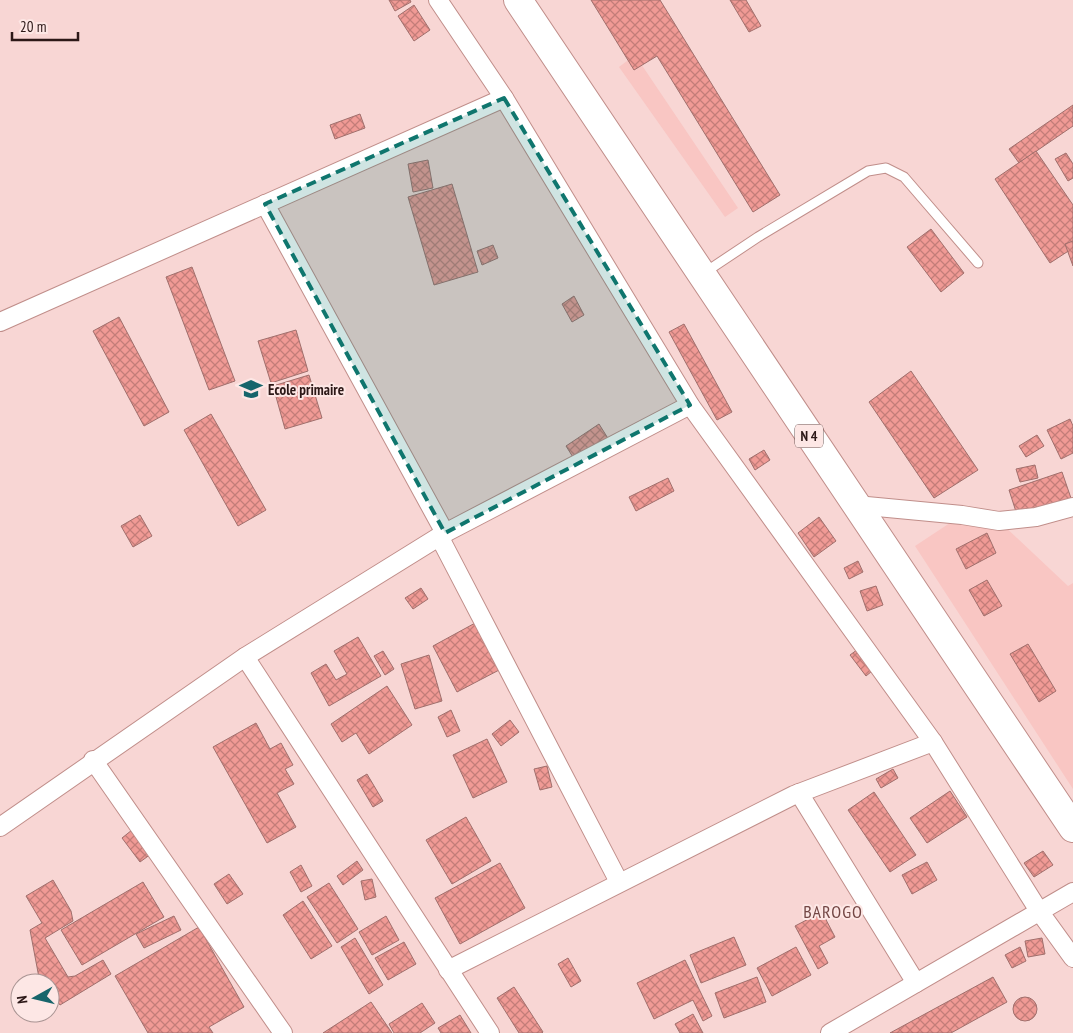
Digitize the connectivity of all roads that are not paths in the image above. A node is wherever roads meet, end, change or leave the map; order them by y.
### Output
1 (438, 0) edge
2 (518, 0) edge
3 (504, 98) junction
4 (265, 204) junction
5 (978, 263) dead end
6 (702, 275) junction
7 (0, 322) edge
8 (690, 405) junction
9 (856, 505) junction
10 (1073, 507) edge
11 (442, 535) junction
12 (245, 657) junction
13 (933, 742) junction
14 (93, 760) junction
15 (799, 793) junction
16 (0, 827) edge
17 (1073, 828) edge
18 (619, 882) junction
19 (1073, 892) edge
20 (1039, 911) junction
21 (1073, 958) edge
22 (448, 970) junction
23 (916, 983) junction
24 (283, 1033) edge
25 (490, 1033) edge
26 (830, 1033) edge

1 - 3 street
2 - 6 highway, N 4
3 - 4 street
3 - 8 street
4 - 7 street
4 - 11 street
5 - 6 lane
6 - 9 highway, N 4
8 - 11 street
8 - 13 street
9 - 10 street
9 - 17 highway, N 4
11 - 12 street
11 - 18 street
12 - 14 street
12 - 22 street
13 - 15 street
13 - 20 street
14 - 16 street
14 - 24 street
15 - 18 street
15 - 23 street
18 - 22 street
19 - 20 street
20 - 21 street
20 - 23 street
22 - 25 street
23 - 26 street

